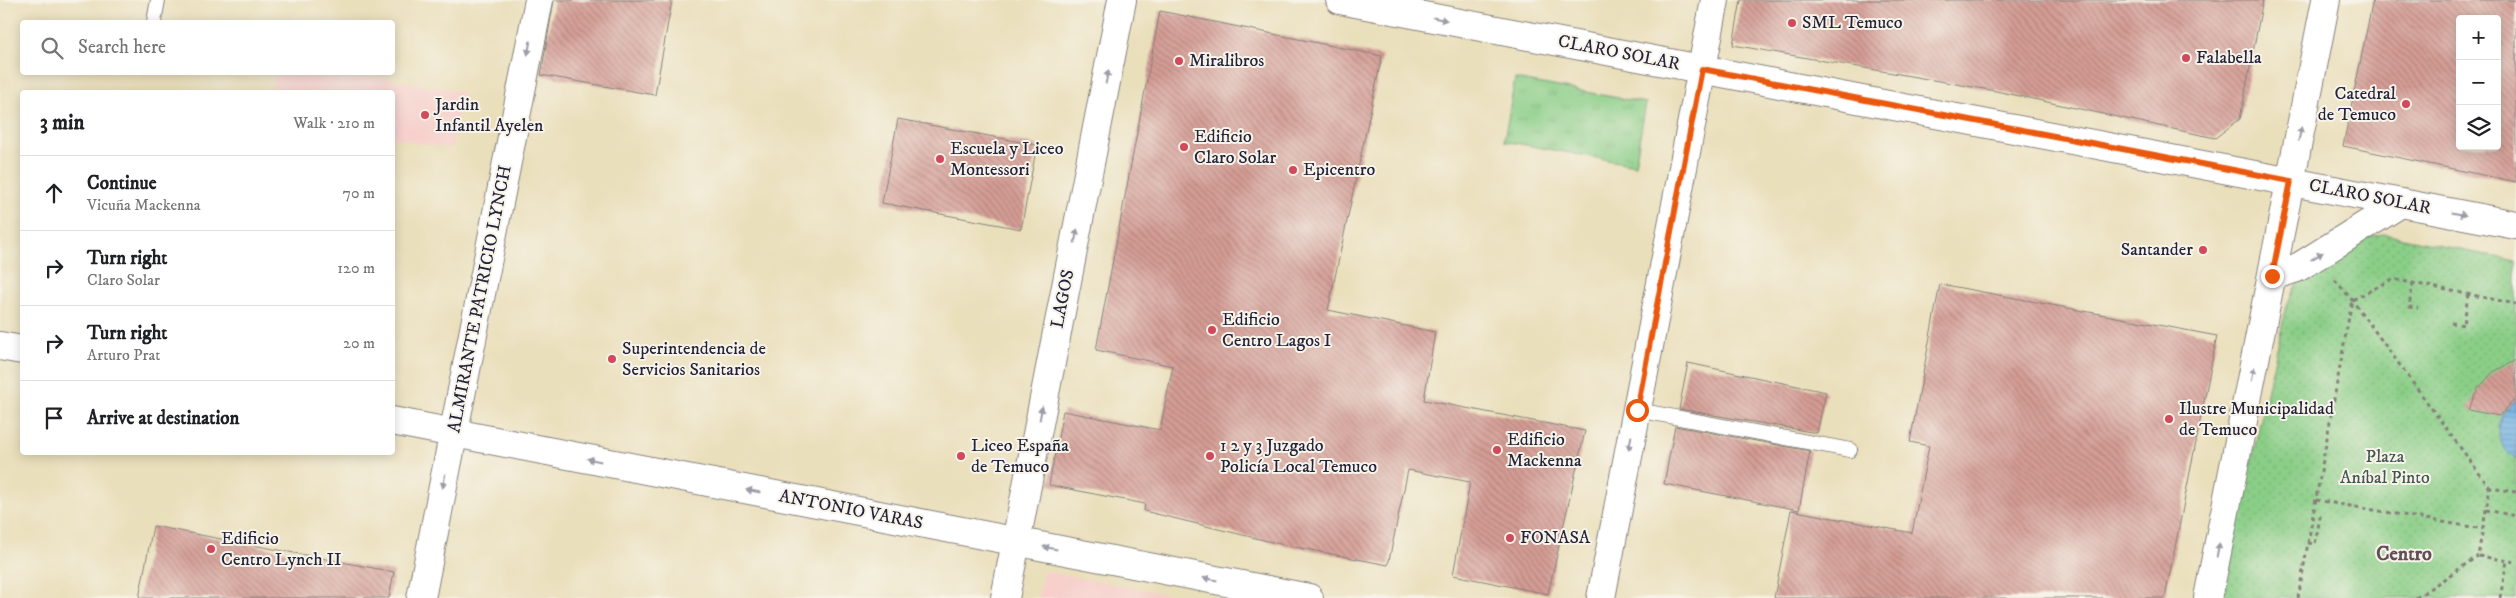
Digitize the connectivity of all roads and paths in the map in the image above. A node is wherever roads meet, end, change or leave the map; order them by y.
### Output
1 (158, 0) edge
2 (539, 0) edge
3 (1122, 0) edge
4 (1340, 0) edge
5 (1715, 0) edge
6 (2326, 0) edge
7 (154, 20) edge
8 (1702, 69) junction
9 (2291, 181) junction
10 (2401, 203) junction
11 (2516, 224) edge
12 (2316, 257) junction
13 (2272, 276) junction
14 (2413, 283) junction
15 (2468, 294) junction
16 (2352, 300) junction
17 (2516, 304) edge
18 (2418, 308) dead end
19 (2451, 323) dead end
20 (0, 346) edge
21 (20, 350) edge
22 (1637, 410) junction
23 (395, 423) edge
24 (453, 433) junction
25 (1850, 450) dead end
26 (2490, 488) junction
27 (2516, 492) edge
28 (2316, 500) junction
29 (2486, 510) junction
30 (2321, 512) dead end
31 (2516, 516) edge
32 (2483, 529) junction
33 (1016, 541) junction
34 (2308, 542) junction
35 (2478, 556) junction
36 (2507, 561) junction
37 (2516, 562) edge
38 (421, 598) edge
39 (1005, 598) edge
40 (1309, 598) edge
41 (1601, 598) edge
42 (2208, 598) edge
43 (2298, 598) edge
44 (2416, 598) edge
45 (2500, 598) edge

1 - 7 lane
2 -> 24 street, ALMIRANTE PATRICIO LYNCH
33 -> 3 street, LAGOS
4 -> 8 street, CLARO SOLAR
5 - 8 street
9 -> 6 street
8 - 9 street, CLARO SOLAR
8 - 22 street
9 - 10 street, CLARO SOLAR
9 - 13 street
10 -> 11 street, CLARO SOLAR
12 -> 10 street
12 - 13 street
12 - 16 path
42 -> 13 street
14 - 15 path
14 - 16 path
14 - 18 path
15 - 17 path
15 - 19 path
16 - 26 path
16 - 28 path
20 - 21 street
22 - 25 lane
22 -> 41 street
23 - 24 street, ANTONIO VARAS
33 -> 24 street, ANTONIO VARAS
24 -> 38 street, ALMIRANTE PATRICIO LYNCH
26 - 27 path
26 - 29 path
28 - 32 path
28 - 34 path
29 - 31 path
29 - 32 path
30 - 34 path
32 - 35 path
33 - 39 street, LAGOS
40 -> 33 street, ANTONIO VARAS
34 - 43 path
35 - 36 path
35 - 44 path
36 - 37 path
36 - 45 path

